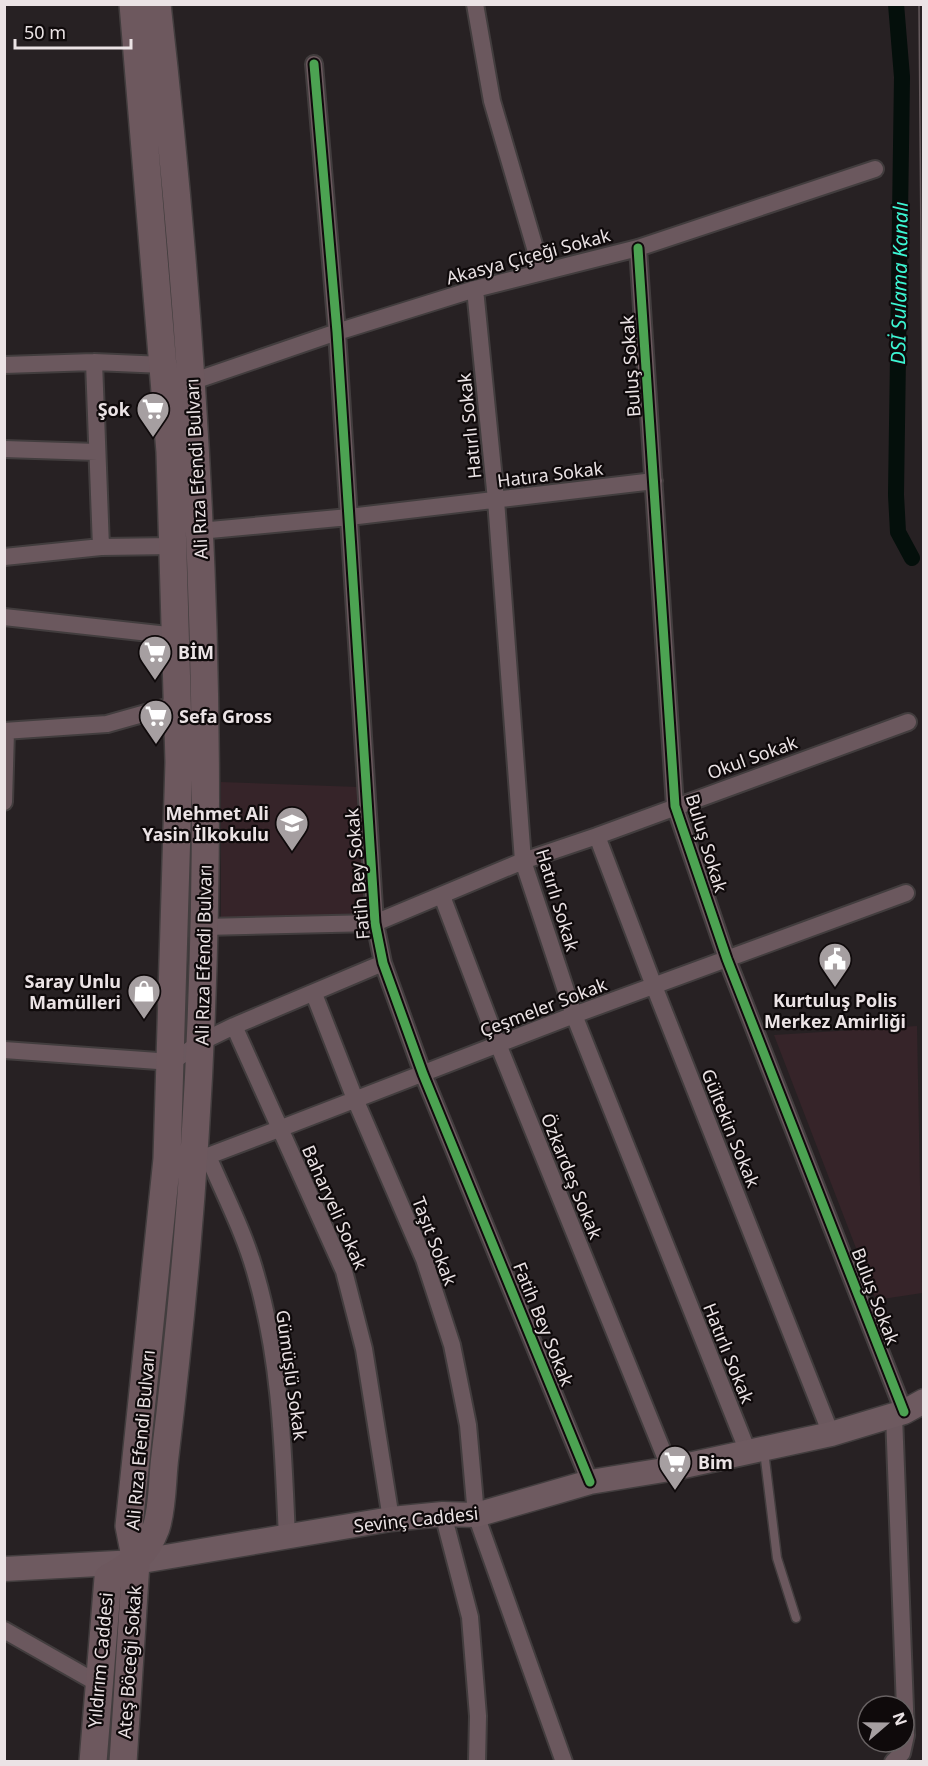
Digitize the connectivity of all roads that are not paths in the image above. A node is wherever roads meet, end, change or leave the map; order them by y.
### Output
1 (133, 4) edge
2 (157, 4) edge
3 (475, 4) edge
4 (314, 64) dead end
5 (875, 168) dead end
6 (638, 248) junction
7 (542, 272) junction
8 (475, 289) junction
9 (336, 332) junction
10 (94, 362) junction
11 (4, 365) edge
12 (164, 365) junction
13 (191, 382) junction
14 (4, 449) edge
15 (97, 453) junction
16 (654, 481) junction
17 (496, 500) junction
18 (349, 517) junction
19 (200, 531) junction
20 (174, 546) junction
21 (101, 548) junction
22 (4, 557) edge
23 (4, 617) edge
24 (177, 636) junction
25 (178, 704) junction
26 (908, 722) dead end
27 (5, 731) edge
28 (4, 802) edge
29 (675, 806) junction
30 (597, 836) junction
31 (523, 861) junction
32 (906, 893) dead end
33 (442, 896) junction
34 (375, 922) junction
35 (204, 927) junction
36 (727, 959) junction
37 (383, 963) junction
38 (654, 987) junction
39 (314, 994) junction
40 (574, 1015) junction
41 (234, 1026) junction
42 (201, 1042) junction
43 (498, 1044) junction
44 (4, 1050) edge
45 (172, 1062) junction
46 (423, 1074) junction
47 (355, 1099) junction
48 (279, 1129) junction
49 (201, 1156) junction
50 (907, 1410) edge
51 (831, 1434) junction
52 (756, 1450) junction
53 (670, 1469) junction
54 (591, 1482) junction
55 (443, 1514) junction
56 (476, 1515) junction
57 (391, 1519) junction
58 (287, 1538) junction
59 (136, 1562) junction
60 (4, 1569) edge
61 (796, 1618) dead end
62 (4, 1630) edge
63 (99, 1684) junction
64 (125, 1723) junction
65 (93, 1750) edge
66 (111, 1761) edge
67 (123, 1761) edge
68 (477, 1761) edge
69 (564, 1761) edge
70 (893, 1761) edge

1 - 12 main road, Ali Rıza Efendi Bulvarı
2 - 13 main road, Ali Rıza Efendi Bulvarı
3 - 7 street
4 - 9 street, Fatih Bey Sokak
5 - 6 street, Akasya Çiçeği Sokak
6 - 7 street, Akasya Çiçeği Sokak
6 - 16 street, Buluş Sokak
7 - 8 street, Akasya Çiçeği Sokak
8 - 9 street, Akasya Çiçeği Sokak
8 - 17 street, Hatırlı Sokak
9 - 13 street, Akasya Çiçeği Sokak
9 - 18 street, Fatih Bey Sokak
10 - 11 street
10 - 12 street
10 - 15 street
12 - 13 street
12 - 20 main road, Ali Rıza Efendi Bulvarı
13 - 19 main road, Ali Rıza Efendi Bulvarı
14 - 15 street
15 - 21 street
16 - 17 street, Hatıra Sokak
16 - 29 street, Buluş Sokak
17 - 18 street, Hatıra Sokak
17 - 31 street, Hatırlı Sokak
18 - 19 street, Hatıra Sokak
18 - 34 street, Fatih Bey Sokak
19 - 35 main road, Ali Rıza Efendi Bulvarı
20 - 21 street
20 - 24 main road, Ali Rıza Efendi Bulvarı
21 - 22 street
23 - 24 street
24 - 25 main road, Ali Rıza Efendi Bulvarı
25 - 27 street
25 - 45 main road, Ali Rıza Efendi Bulvarı
26 - 29 street, Okul Sokak
27 - 28 street
29 - 30 street, Okul Sokak
29 - 36 street, Buluş Sokak
30 - 31 street, Okul Sokak
30 - 38 street, Gültekin Sokak
31 - 33 street, Okul Sokak
31 - 40 street, Hatırlı Sokak
32 - 36 street, Çeşmeler Sokak
33 - 34 street, Okul Sokak
33 - 43 street, Özkardeş Sokak
34 - 35 street, Okul Sokak
34 - 37 street, Fatih Bey Sokak
35 - 42 main road, Ali Rıza Efendi Bulvarı
36 - 38 street, Çeşmeler Sokak
36 - 50 street, Buluş Sokak
37 - 39 street
37 - 46 street, Fatih Bey Sokak
38 - 40 street, Çeşmeler Sokak
38 - 51 street, Gültekin Sokak
39 - 41 street
39 - 47 street, Taşıt Sokak
40 - 43 street, Çeşmeler Sokak
40 - 52 street, Hatırlı Sokak
41 - 42 street
41 - 48 street, Baharyeli Sokak
42 - 45 street
42 - 49 main road, Ali Rıza Efendi Bulvarı
43 - 46 street, Çeşmeler Sokak
43 - 53 street, Özkardeş Sokak
44 - 45 street
45 - 59 main road, Ali Rıza Efendi Bulvarı
46 - 47 street, Çeşmeler Sokak
46 - 54 street, Fatih Bey Sokak
47 - 48 street, Çeşmeler Sokak
47 - 56 street, Taşıt Sokak
48 - 49 street, Çeşmeler Sokak
48 - 57 street, Baharyeli Sokak
49 - 58 street, Gümüşlü Sokak
49 - 59 main road, Ali Rıza Efendi Bulvarı
50 - 51 main road, Sevinç Caddesi
50 - 70 street, Buluş Sokak
51 - 52 main road, Sevinç Caddesi
52 - 53 main road, Sevinç Caddesi
52 - 61 lane
53 - 54 main road, Sevinç Caddesi
54 - 56 main road, Sevinç Caddesi
55 - 56 main road, Sevinç Caddesi
55 - 57 main road, Sevinç Caddesi
55 - 68 street
56 - 69 street, Taşıt Sokak
57 - 58 main road, Sevinç Caddesi
58 - 59 main road, Sevinç Caddesi
59 - 60 main road, Sevinç Caddesi
59 - 63 main road, Yıldırım Caddesi
59 - 64 main road, Ateş Böceği Sokak
62 - 63 street
63 - 65 main road, Yıldırım Caddesi
64 - 66 main road, Yıldırım Caddesi
64 - 67 main road, Ateş Böceği Sokak

